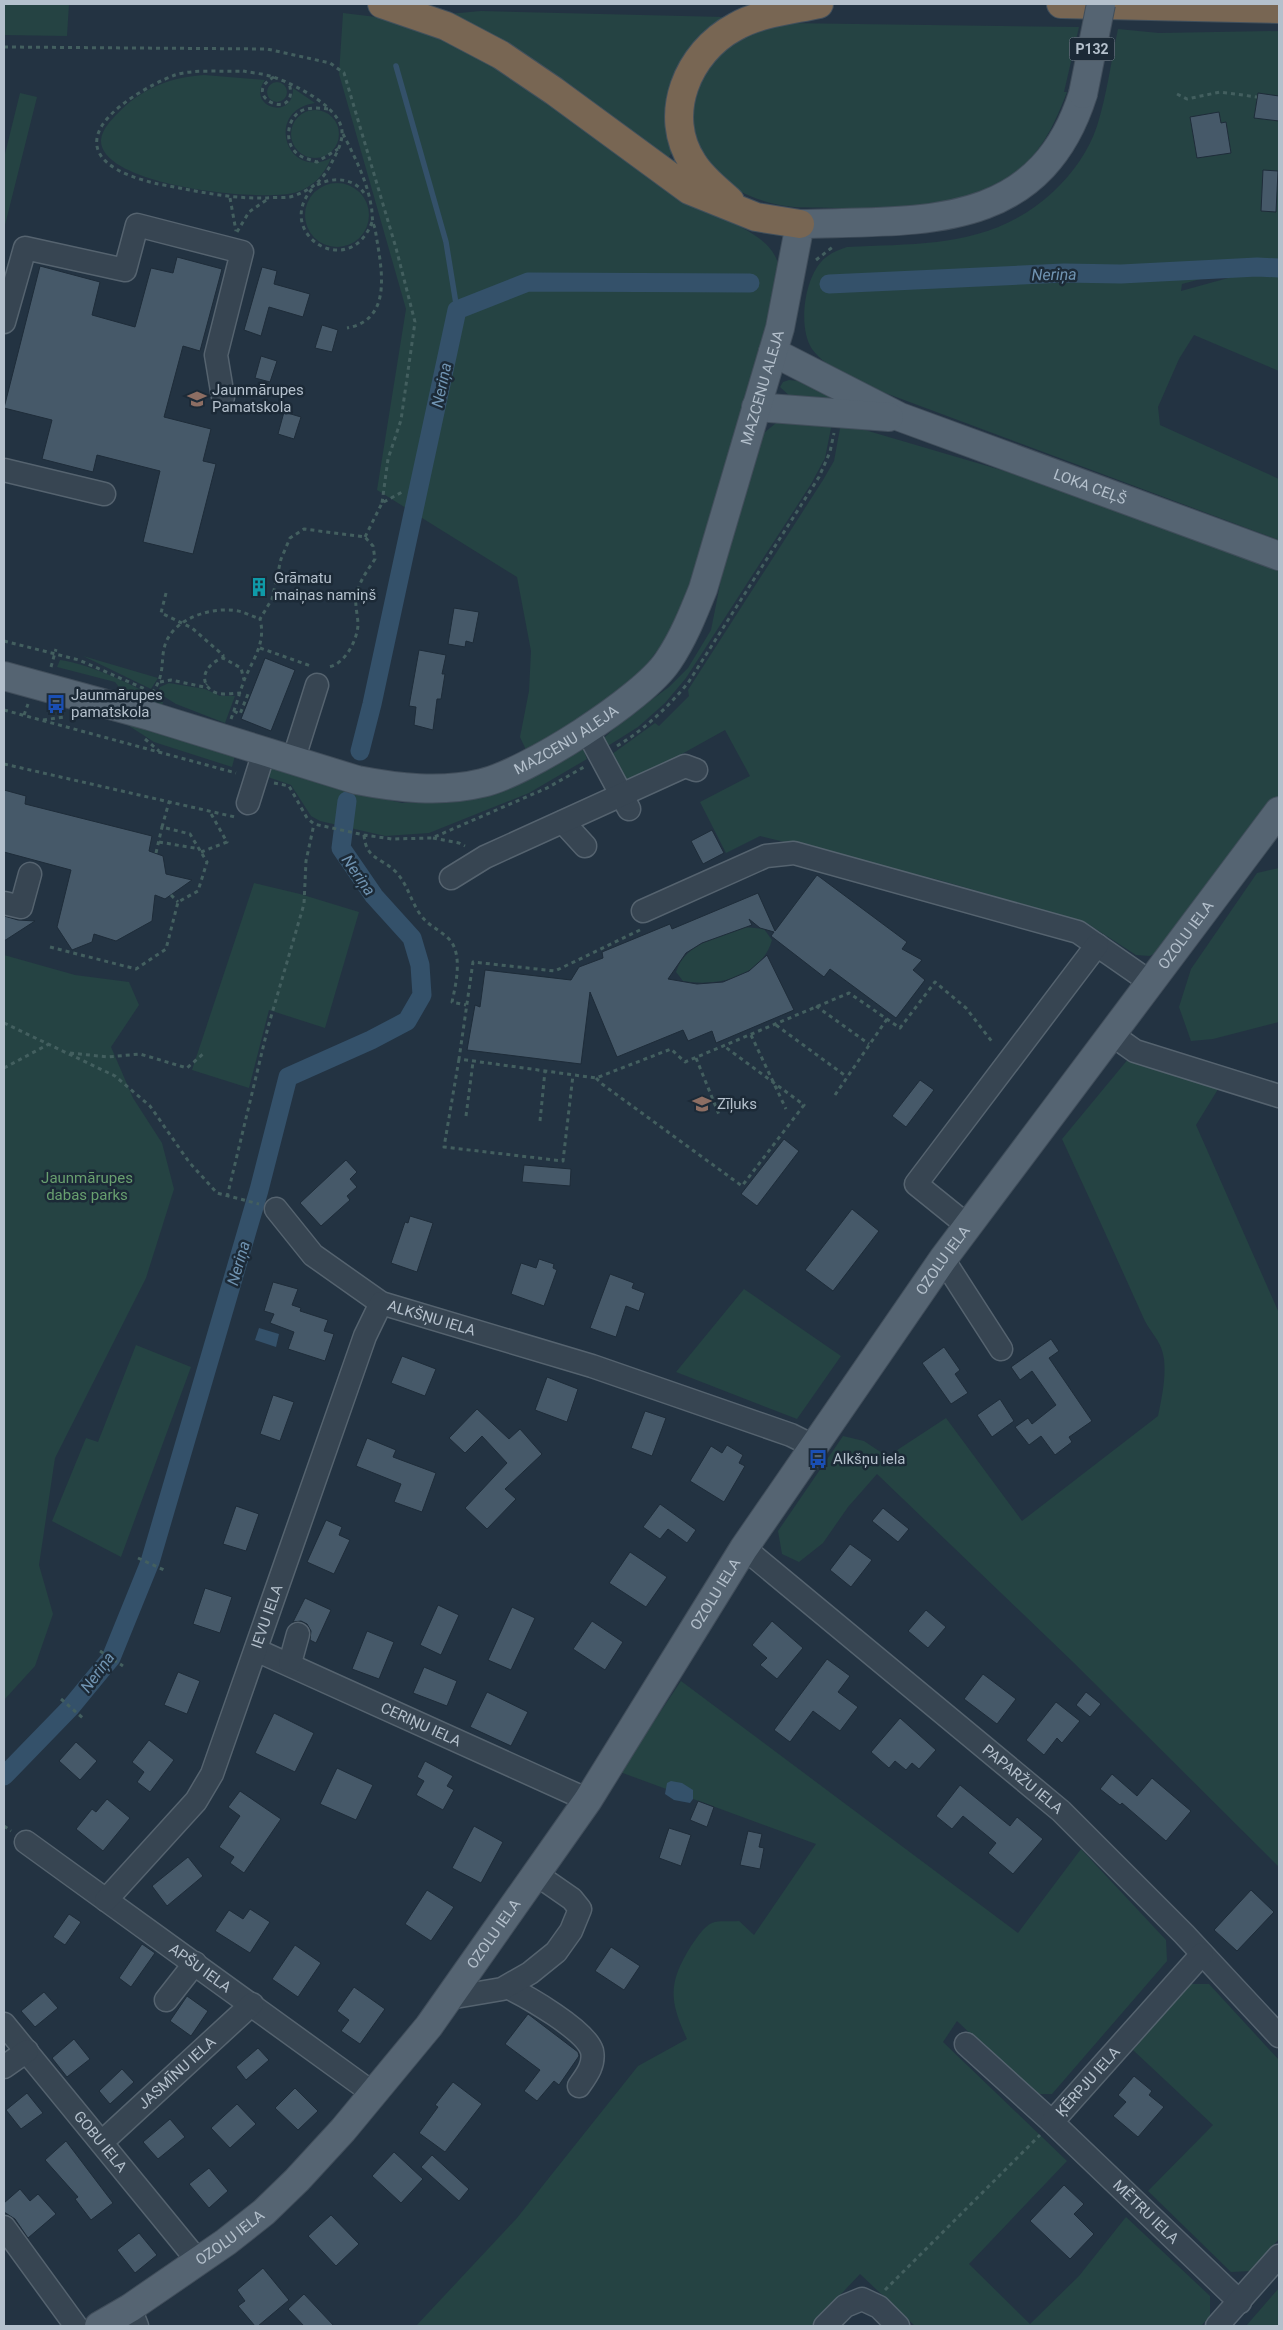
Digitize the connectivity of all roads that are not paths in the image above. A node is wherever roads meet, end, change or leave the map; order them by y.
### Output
1 (382, 4) edge
2 (819, 4) edge
3 (1061, 4) edge
4 (1101, 4) edge
5 (1279, 8) edge
6 (743, 212) junction
7 (800, 224) junction
8 (4, 322) edge
9 (773, 352) junction
10 (224, 397) dead end
11 (756, 407) junction
12 (900, 418) junction
13 (4, 470) edge
14 (104, 494) dead end
15 (1279, 556) edge
16 (317, 673) road end
17 (4, 676) edge
18 (586, 729) junction
19 (264, 752) junction
20 (293, 761) junction
21 (696, 770) dead end
22 (624, 801) junction
23 (243, 811) road end
24 (563, 822) junction
25 (1275, 826) edge
26 (585, 846) dead end
27 (30, 874) dead end
28 (451, 878) dead end
29 (4, 902) edge
30 (643, 920) road end
31 (1097, 945) junction
32 (1150, 982) junction
33 (1111, 1034) junction
34 (1279, 1096) edge
35 (276, 1209) dead end
36 (968, 1226) junction
37 (943, 1259) junction
38 (381, 1303) junction
39 (1001, 1349) dead end
40 (815, 1447) junction
41 (744, 1548) junction
42 (298, 1634) dead end
43 (256, 1650) junction
44 (290, 1664) junction
45 (588, 1800) junction
46 (26, 1842) dead end
47 (536, 1874) junction
48 (106, 1900) junction
49 (1202, 1954) junction
50 (195, 1963) junction
51 (506, 1987) junction
52 (449, 1998) junction
53 (166, 2000) dead end
54 (252, 2004) junction
55 (4, 2024) edge
56 (1279, 2036) edge
57 (966, 2044) dead end
58 (27, 2051) junction
59 (4, 2067) edge
60 (579, 2086) dead end
61 (374, 2094) junction
62 (1052, 2122) junction
63 (102, 2142) junction
64 (4, 2227) edge
65 (1279, 2256) edge
66 (198, 2261) junction
67 (1240, 2302) junction
68 (134, 2317) edge
69 (76, 2326) edge
70 (100, 2326) edge
71 (826, 2326) edge
72 (898, 2326) edge
73 (1218, 2326) edge

1 - 6 highway
2 - 6 highway
3 - 5 highway
4 - 7 main road, P132, bridge
6 - 7 highway
7 - 9 main road, MAZCENU ALEJA
8 - 10 street
9 - 11 main road, MAZCENU ALEJA
9 - 12 main road, LOKA CEĻŠ
11 - 12 main road, LOKA CEĻŠ
11 - 18 main road, MAZCENU ALEJA
12 - 15 main road, LOKA CEĻŠ
13 - 14 street
16 - 20 street
17 - 19 main road, MAZCENU ALEJA
18 - 20 main road, MAZCENU ALEJA
18 - 22 street
19 - 20 main road, MAZCENU ALEJA
19 - 23 street
21 - 22 street
22 - 24 street
24 - 26 street
24 - 28 street
25 - 32 main road, OZOLU IELA
27 - 29 street
30 - 31 street
31 - 32 street
31 - 36 street
32 - 33 main road, OZOLU IELA
33 - 34 street
33 - 36 main road, OZOLU IELA
35 - 38 street, ALKŠŅU IELA
36 - 37 main road, OZOLU IELA
37 - 39 street
37 - 40 main road, OZOLU IELA
38 - 40 street, ALKŠŅU IELA
38 - 43 street, IEVU IELA
40 - 41 main road, OZOLU IELA
41 - 45 main road, OZOLU IELA
41 - 49 street, PAPARŽU IELA
42 - 44 street
43 - 44 street, CERIŅU IELA
43 - 48 street, IEVU IELA
44 - 45 street, CERIŅU IELA
45 - 47 main road, OZOLU IELA
46 - 48 street, APŠU IELA
47 - 51 street
47 - 52 main road, OZOLU IELA
48 - 50 street, APŠU IELA
49 - 56 street, PAPARŽU IELA
49 - 62 street, ĶĒRPJU IELA
50 - 53 street
50 - 54 street, APŠU IELA
51 - 52 street
51 - 60 street
52 - 61 main road, OZOLU IELA
54 - 61 street, APŠU IELA
54 - 63 street, JASMĪNU IELA
55 - 58 street, GOBU IELA
57 - 62 street, ĶĒRPJU IELA
58 - 59 street
58 - 63 street, GOBU IELA
61 - 66 main road, OZOLU IELA
62 - 67 street, MĒTRU IELA
63 - 66 street, GOBU IELA
64 - 69 street
65 - 67 street
66 - 68 main road, OZOLU IELA
67 - 73 street
68 - 70 main road, OZOLU IELA
71 - 72 street

